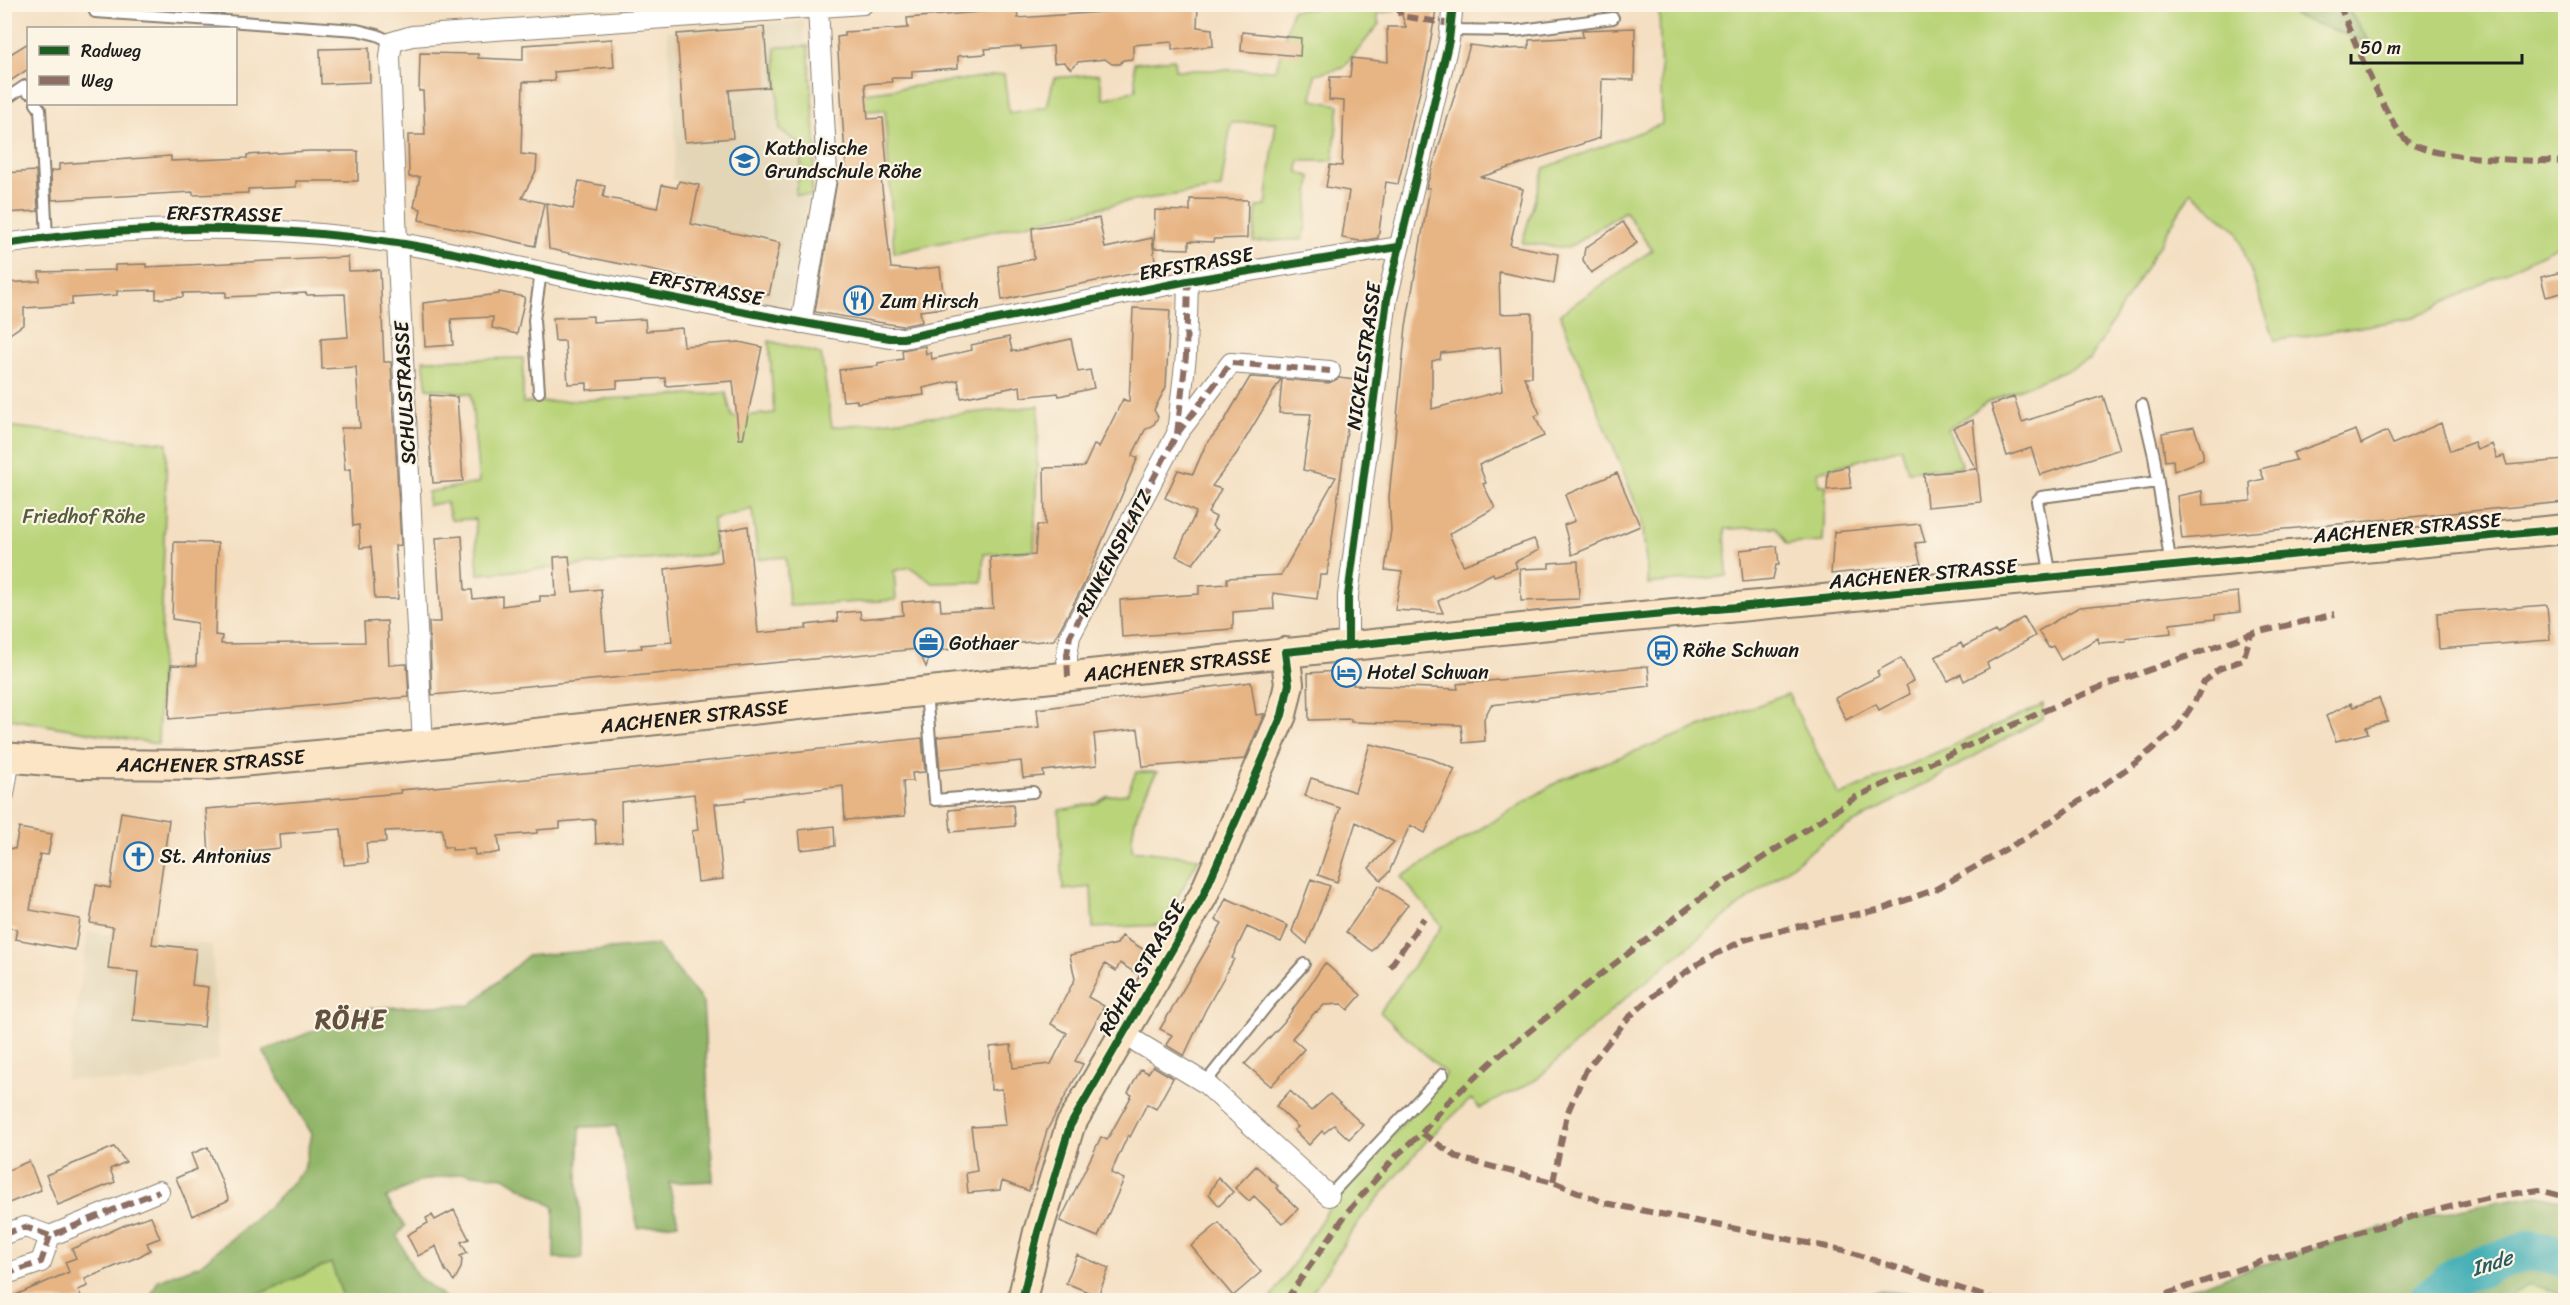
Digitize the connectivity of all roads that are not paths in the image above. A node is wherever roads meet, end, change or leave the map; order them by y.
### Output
1 (863, 4) edge
2 (1453, 4) edge
3 (807, 7) edge
4 (96, 12) dead end
5 (1613, 18) dead end
6 (1450, 30) junction
7 (392, 42) junction
8 (27, 90) edge
9 (4, 100) edge
10 (37, 105) edge
11 (47, 237) junction
12 (397, 243) junction
13 (4, 244) edge
14 (1398, 247) junction
15 (542, 272) junction
16 (1188, 281) junction
17 (801, 323) junction
18 (1330, 371) dead end
19 (539, 392) dead end
20 (2142, 405) dead end
21 (1177, 434) junction
22 (2158, 482) junction
23 (2565, 529) edge
24 (2171, 566) junction
25 (2052, 578) junction
26 (1348, 645) junction
27 (1285, 652) junction
28 (1068, 677) junction
29 (926, 692) junction
30 (423, 745) junction
31 (7, 757) edge
32 (1033, 792) dead end
33 (4, 794) edge
34 (1304, 964) dead end
35 (1122, 1033) junction
36 (1443, 1074) dead end
37 (1204, 1083) junction
38 (159, 1191) dead end
39 (1329, 1196) joint
40 (4, 1234) edge
41 (50, 1236) junction
42 (4, 1270) edge
43 (1022, 1300) edge

1 - 3 street
2 - 6 street, NICKELSTRASSE
3 - 7 street
3 - 17 street
4 - 7 lane
5 - 6 lane
6 - 14 street, NICKELSTRASSE
7 - 12 street, SCHULSTRASSE
8 - 9 lane
10 - 11 lane
11 - 12 street, ERFSTRASSE
11 - 13 street, ERFSTRASSE
12 - 15 street, ERFSTRASSE
12 - 30 street, SCHULSTRASSE
14 - 16 street, ERFSTRASSE
14 - 26 street, NICKELSTRASSE
15 - 17 street, ERFSTRASSE
15 - 19 lane
16 - 17 street, ERFSTRASSE
16 - 21 street, RINKENSPLATZ
18 - 21 street, RINKENSPLATZ
20 - 22 lane
21 - 28 street, RINKENSPLATZ
22 - 24 lane
22 - 25 lane
23 - 24 main road, AACHENER STRASSE
24 - 25 main road, AACHENER STRASSE
25 - 26 main road, AACHENER STRASSE
26 - 27 main road, AACHENER STRASSE
27 - 28 main road, AACHENER STRASSE
27 - 35 main road, RÖHER STRASSE
28 - 29 main road, AACHENER STRASSE
29 - 30 main road, AACHENER STRASSE
29 - 32 lane
30 - 31 main road, AACHENER STRASSE
31 - 33 street
34 - 37 lane
35 - 37 street, RÖHER STRASSE
35 - 43 main road, RÖHER STRASSE
36 - 39 lane
37 - 39 street, RÖHER STRASSE
38 - 41 street
40 - 41 street
41 - 42 street

